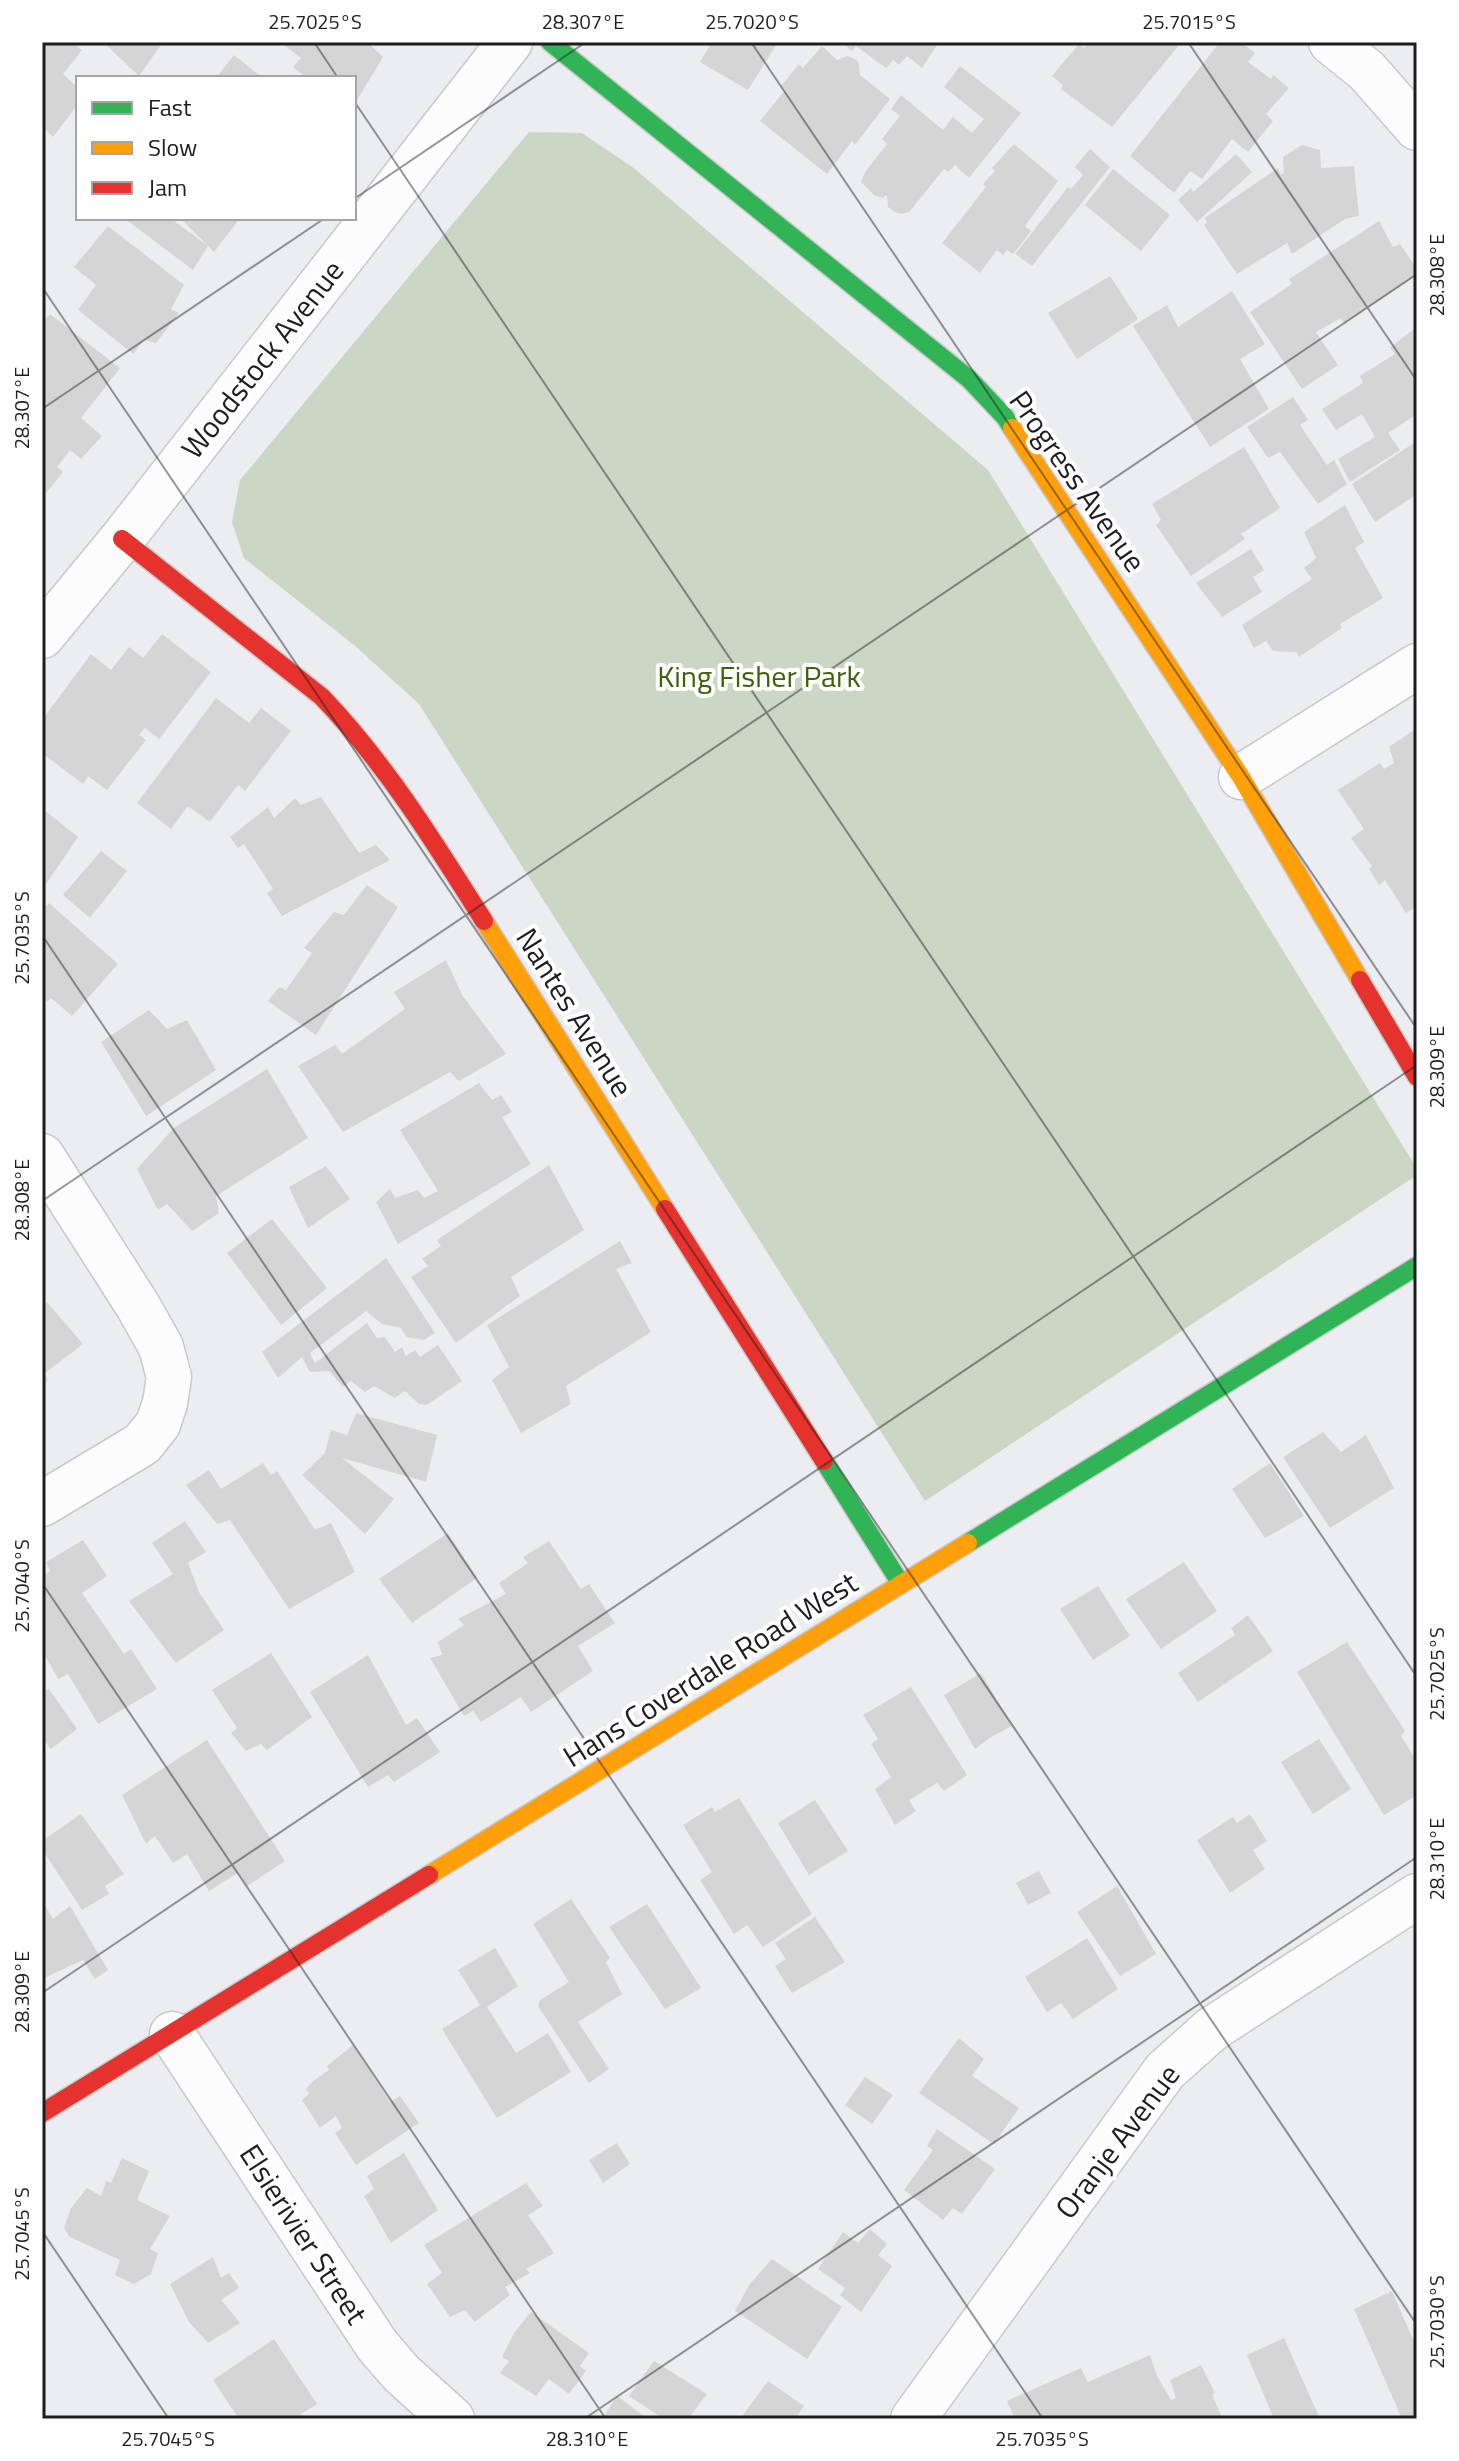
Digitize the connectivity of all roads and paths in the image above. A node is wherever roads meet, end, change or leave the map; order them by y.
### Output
1 (510, 42) edge
2 (550, 42) edge
3 (1331, 42) edge
4 (1417, 128) edge
5 (122, 539) junction
6 (42, 636) edge
7 (1417, 666) edge
8 (1241, 777) junction
9 (1417, 1077) edge
10 (42, 1156) edge
11 (1414, 1265) edge
12 (42, 1504) edge
13 (901, 1584) junction
14 (1417, 1896) edge
15 (172, 2034) junction
16 (42, 2113) edge
17 (452, 2419) edge
18 (913, 2419) edge

1 - 5 street, Woodstock Avenue
2 - 8 street, Progress Avenue
3 - 4 street
5 - 6 street, Woodstock Avenue
5 - 13 street, Nantes Avenue
7 - 8 street
8 - 9 street, Progress Avenue
10 - 12 street
11 - 13 street, Hans Coverdale Road West
13 - 15 street, Hans Coverdale Road West
14 - 18 street, Oranje Avenue
15 - 16 street, Hans Coverdale Road West
15 - 17 street, Elsierivier Street

